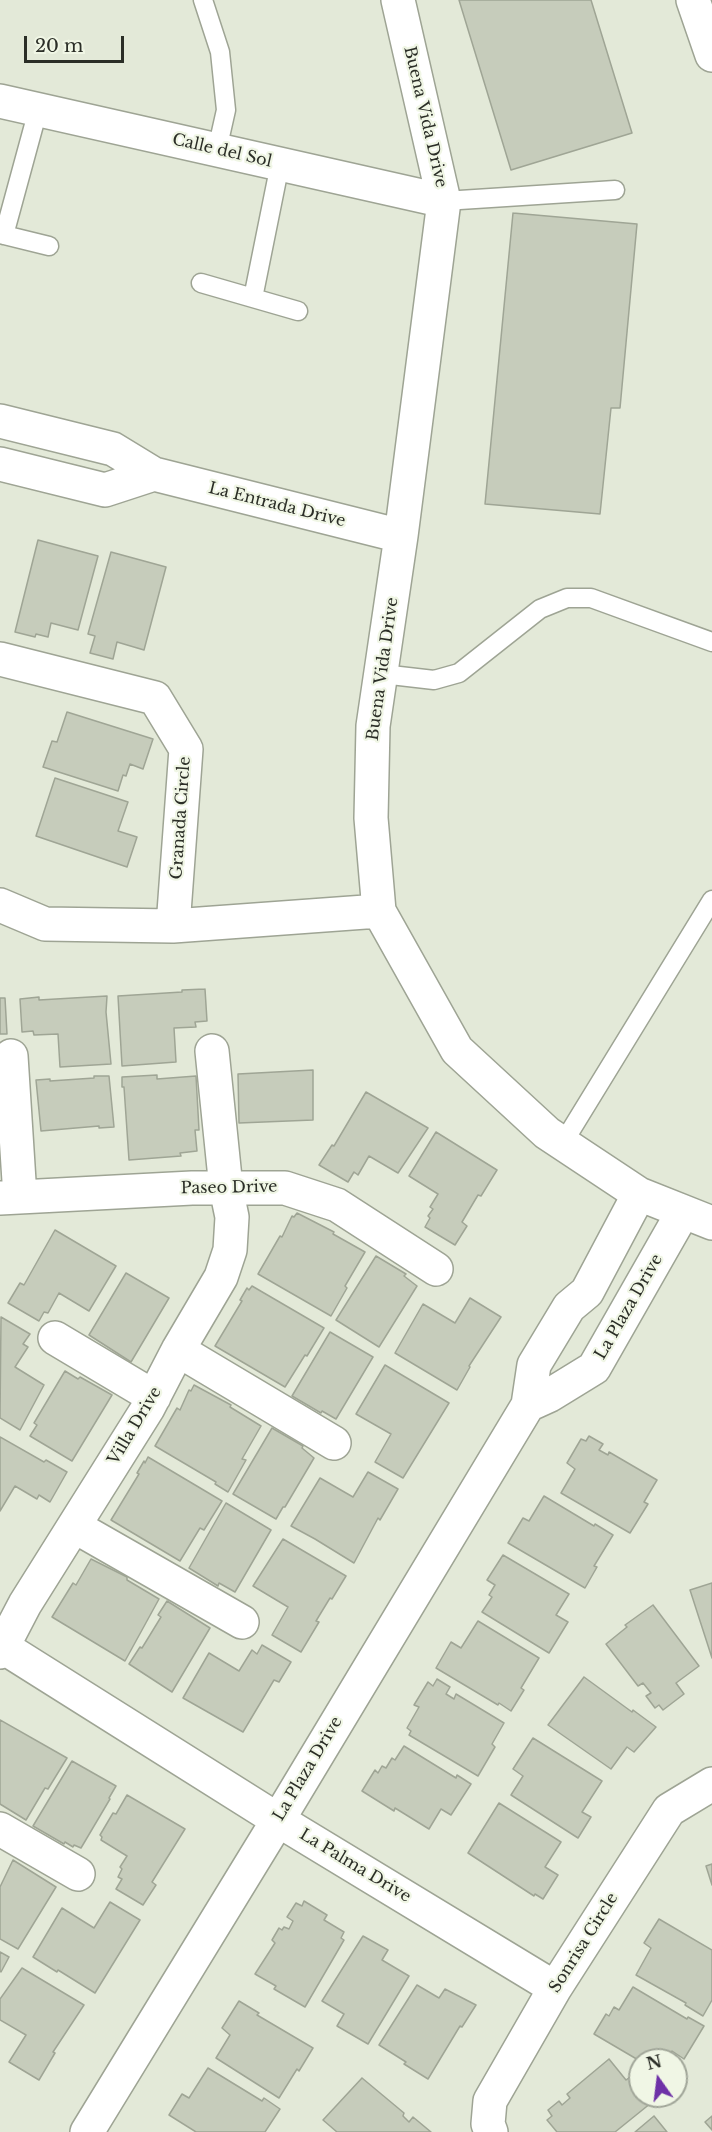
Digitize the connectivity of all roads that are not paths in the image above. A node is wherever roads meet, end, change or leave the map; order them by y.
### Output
1 (202, 0) edge
2 (398, 0) edge
3 (693, 0) edge
4 (712, 55) edge
5 (0, 101) edge
6 (39, 110) junction
7 (217, 150) junction
8 (280, 164) junction
9 (615, 190) dead end
10 (444, 201) junction
11 (2, 234) edge
12 (49, 246) dead end
13 (201, 283) dead end
14 (254, 298) junction
15 (297, 310) dead end
16 (0, 421) edge
17 (0, 464) edge
18 (154, 474) junction
19 (401, 536) junction
20 (712, 642) edge
21 (0, 660) edge
22 (382, 674) junction
23 (712, 900) edge
24 (0, 905) edge
25 (379, 911) junction
26 (173, 926) junction
27 (212, 1051) dead end
28 (11, 1056) dead end
29 (563, 1143) junction
30 (226, 1188) junction
31 (639, 1194) junction
32 (10, 1197) edge
33 (698, 1217) edge
34 (436, 1269) dead end
35 (55, 1338) dead end
36 (178, 1350) junction
37 (154, 1397) junction
38 (528, 1405) junction
39 (334, 1443) dead end
40 (74, 1526) junction
41 (242, 1622) dead end
42 (2, 1650) edge
43 (712, 1784) edge
44 (278, 1820) junction
45 (0, 1829) edge
46 (78, 1874) dead end
47 (555, 1988) junction
48 (490, 2128) edge
49 (87, 2132) edge

1 - 7 lane
2 - 10 street, Buena Vida Drive
3 - 4 street
5 - 6 street, Calle del Sol
6 - 7 street, Calle del Sol
6 - 11 lane
7 - 8 street, Calle del Sol
8 - 10 street, Calle del Sol
8 - 14 lane
9 - 10 lane
10 - 19 street, Buena Vida Drive
11 - 12 lane
13 - 14 lane
14 - 15 lane
16 - 18 street, La Entrada Drive
17 - 18 street
18 - 19 street, La Entrada Drive
19 - 22 street, Buena Vida Drive
20 - 22 lane
21 - 26 street, Granada Circle
22 - 25 street, Buena Vida Drive
23 - 29 lane
24 - 26 street
25 - 26 street
25 - 29 street, Buena Vida Drive
27 - 30 street, Villa Drive
28 - 32 street
29 - 31 street, Buena Vida Drive
30 - 32 street, Paseo Drive
30 - 34 street, Paseo Drive
30 - 36 street, Villa Drive
31 - 33 street, Buena Vida Drive
31 - 38 street, La Plaza Drive
33 - 38 street, La Plaza Drive
35 - 37 street
36 - 37 street, Villa Drive
36 - 39 street
37 - 40 street, Villa Drive
38 - 44 street, La Plaza Drive
40 - 41 street
40 - 42 street, Villa Drive
42 - 44 street, La Palma Drive
43 - 47 street, Sonrisa Circle
44 - 47 street, La Palma Drive
44 - 49 street, La Plaza Drive
45 - 46 street
47 - 48 street, Sonrisa Circle

